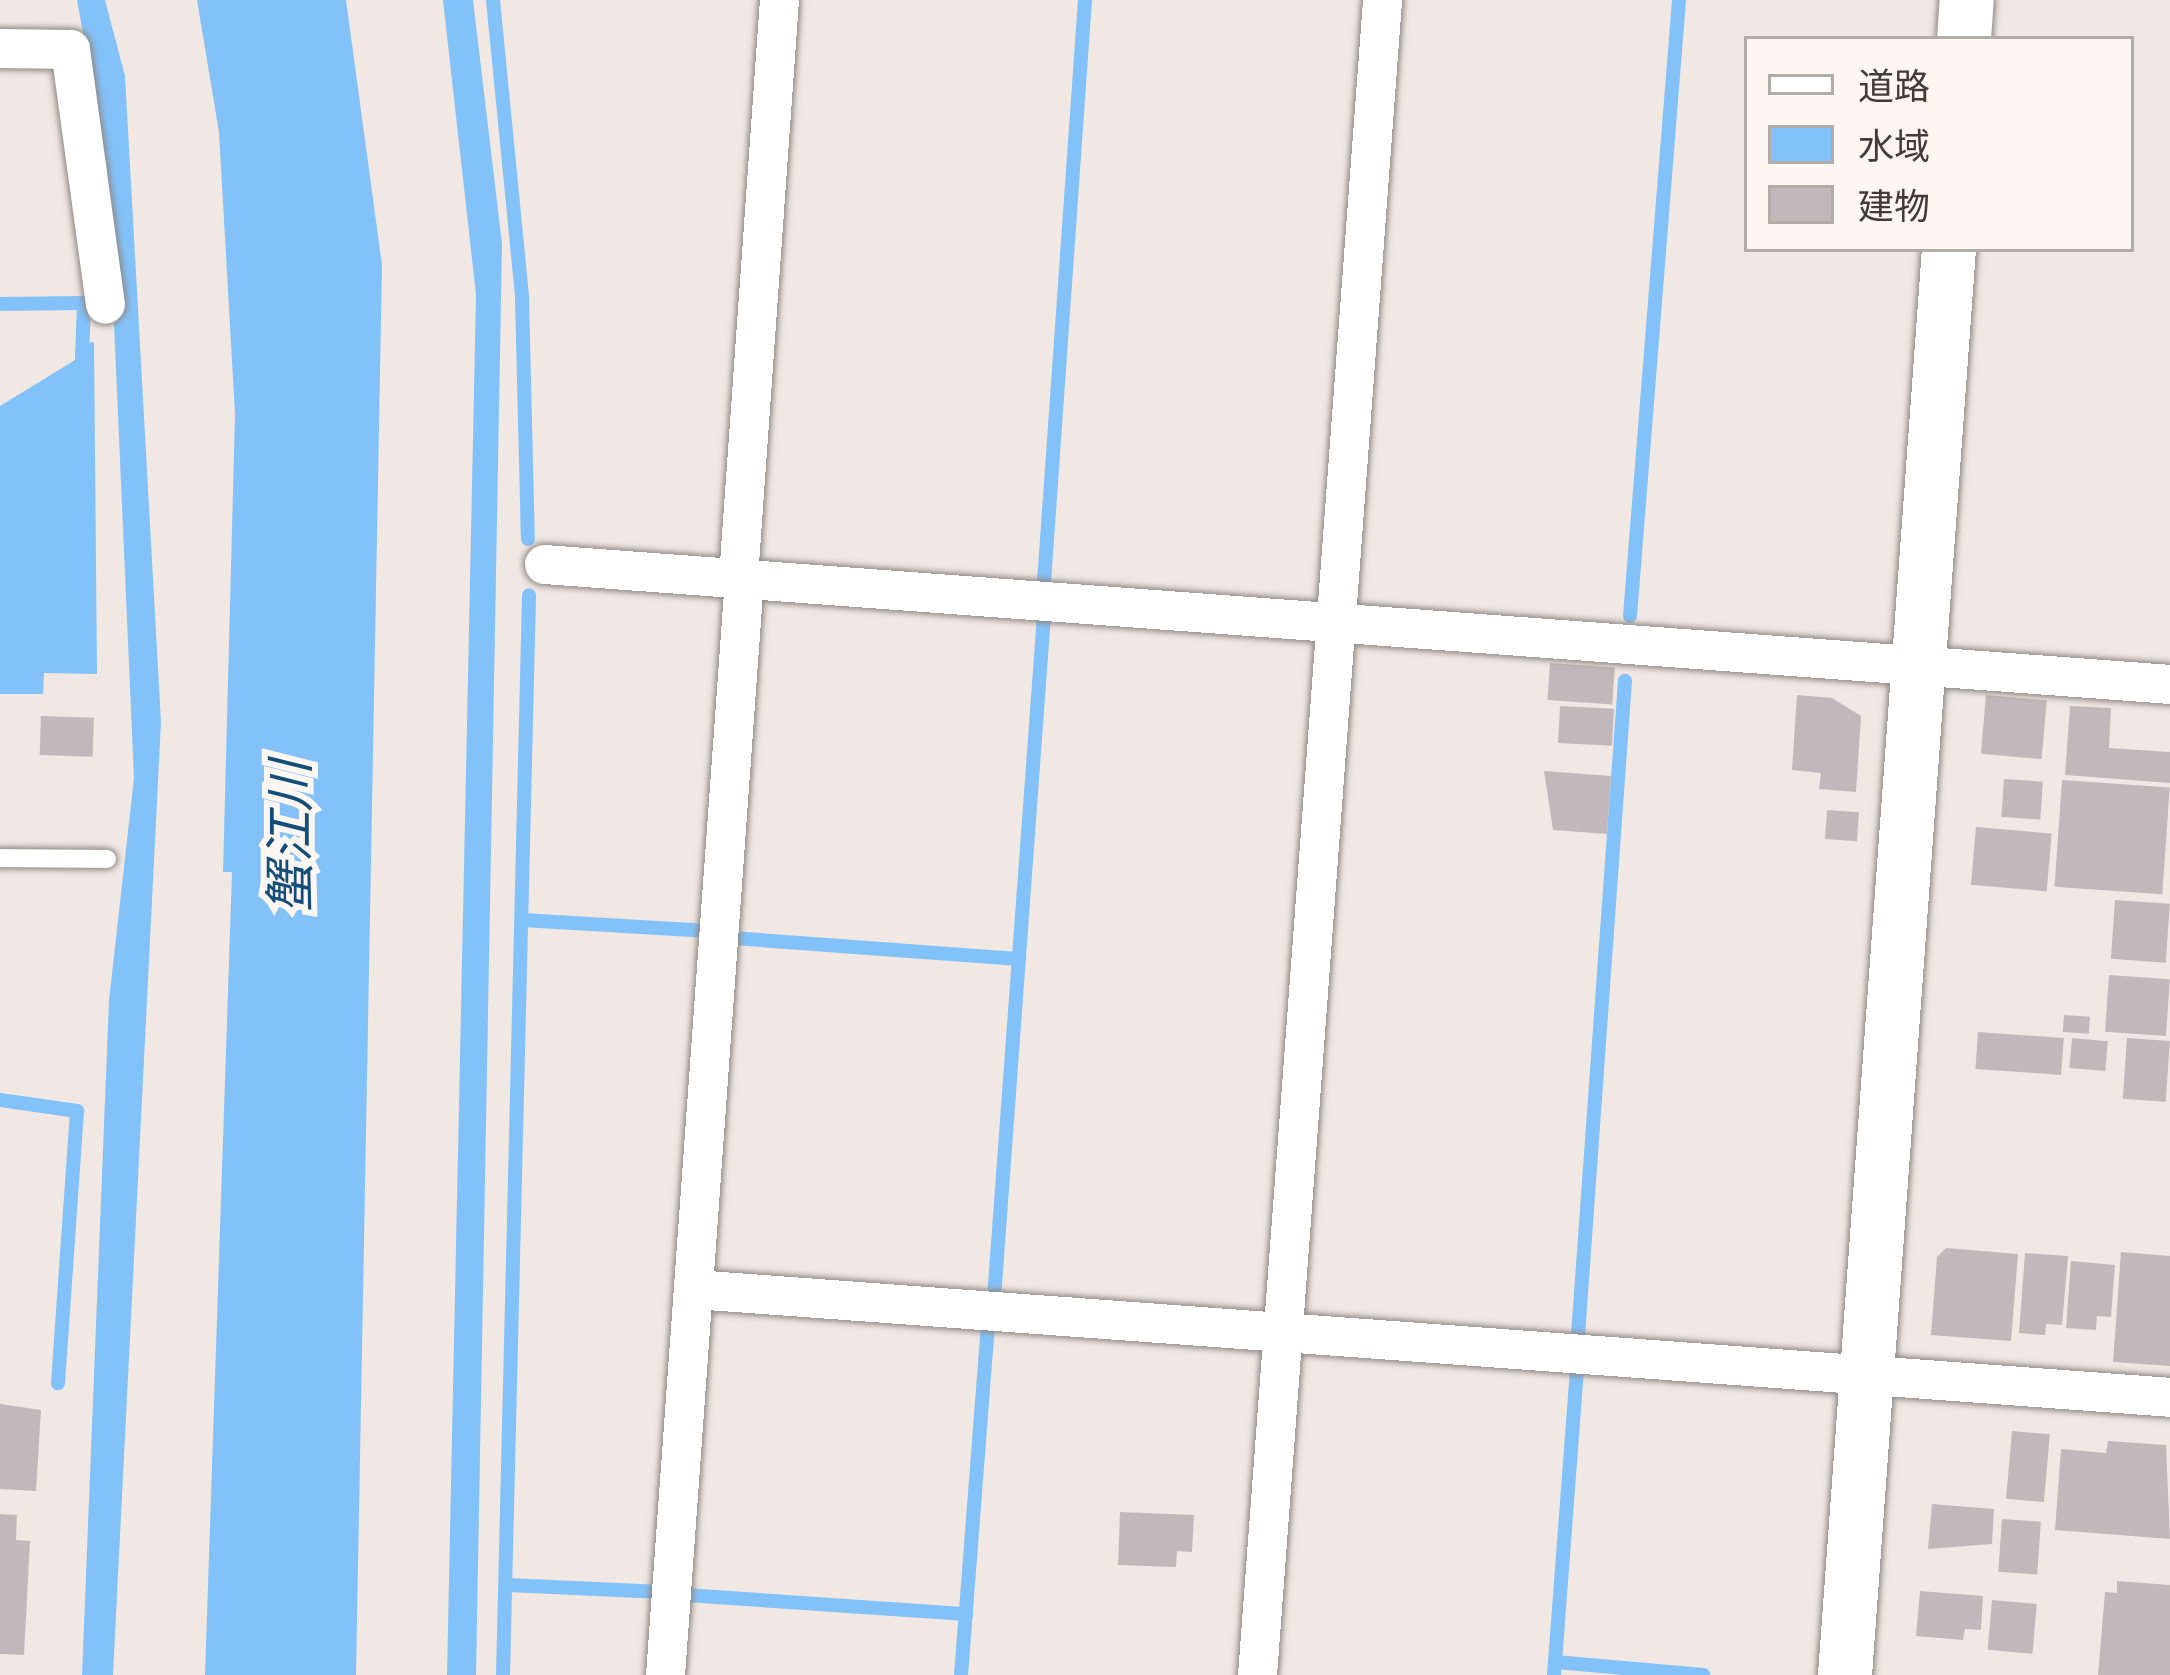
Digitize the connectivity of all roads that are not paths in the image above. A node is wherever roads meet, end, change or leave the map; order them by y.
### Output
1 (779, 0) edge
2 (1382, 0) edge
3 (1967, 0) edge
4 (1964, 36) edge
5 (0, 47) edge
6 (1949, 252) edge
7 (105, 304) dead end
8 (544, 563) dead end
9 (741, 578) junction
10 (1334, 622) junction
11 (1918, 665) junction
12 (2170, 684) edge
13 (0, 858) edge
14 (107, 859) dead end
15 (694, 1289) junction
16 (1283, 1331) junction
17 (1867, 1377) junction
18 (2170, 1396) edge
19 (665, 1675) edge
20 (1257, 1675) edge
21 (1846, 1675) edge

1 - 9 street
2 - 10 street
3 - 4 street
5 - 7 street
6 - 11 street
8 - 9 street
9 - 10 street
9 - 15 street
10 - 11 street
10 - 16 street
11 - 12 street
11 - 17 street
13 - 14 lane
15 - 16 street
15 - 19 street
16 - 17 street
16 - 20 street
17 - 18 street
17 - 21 street

